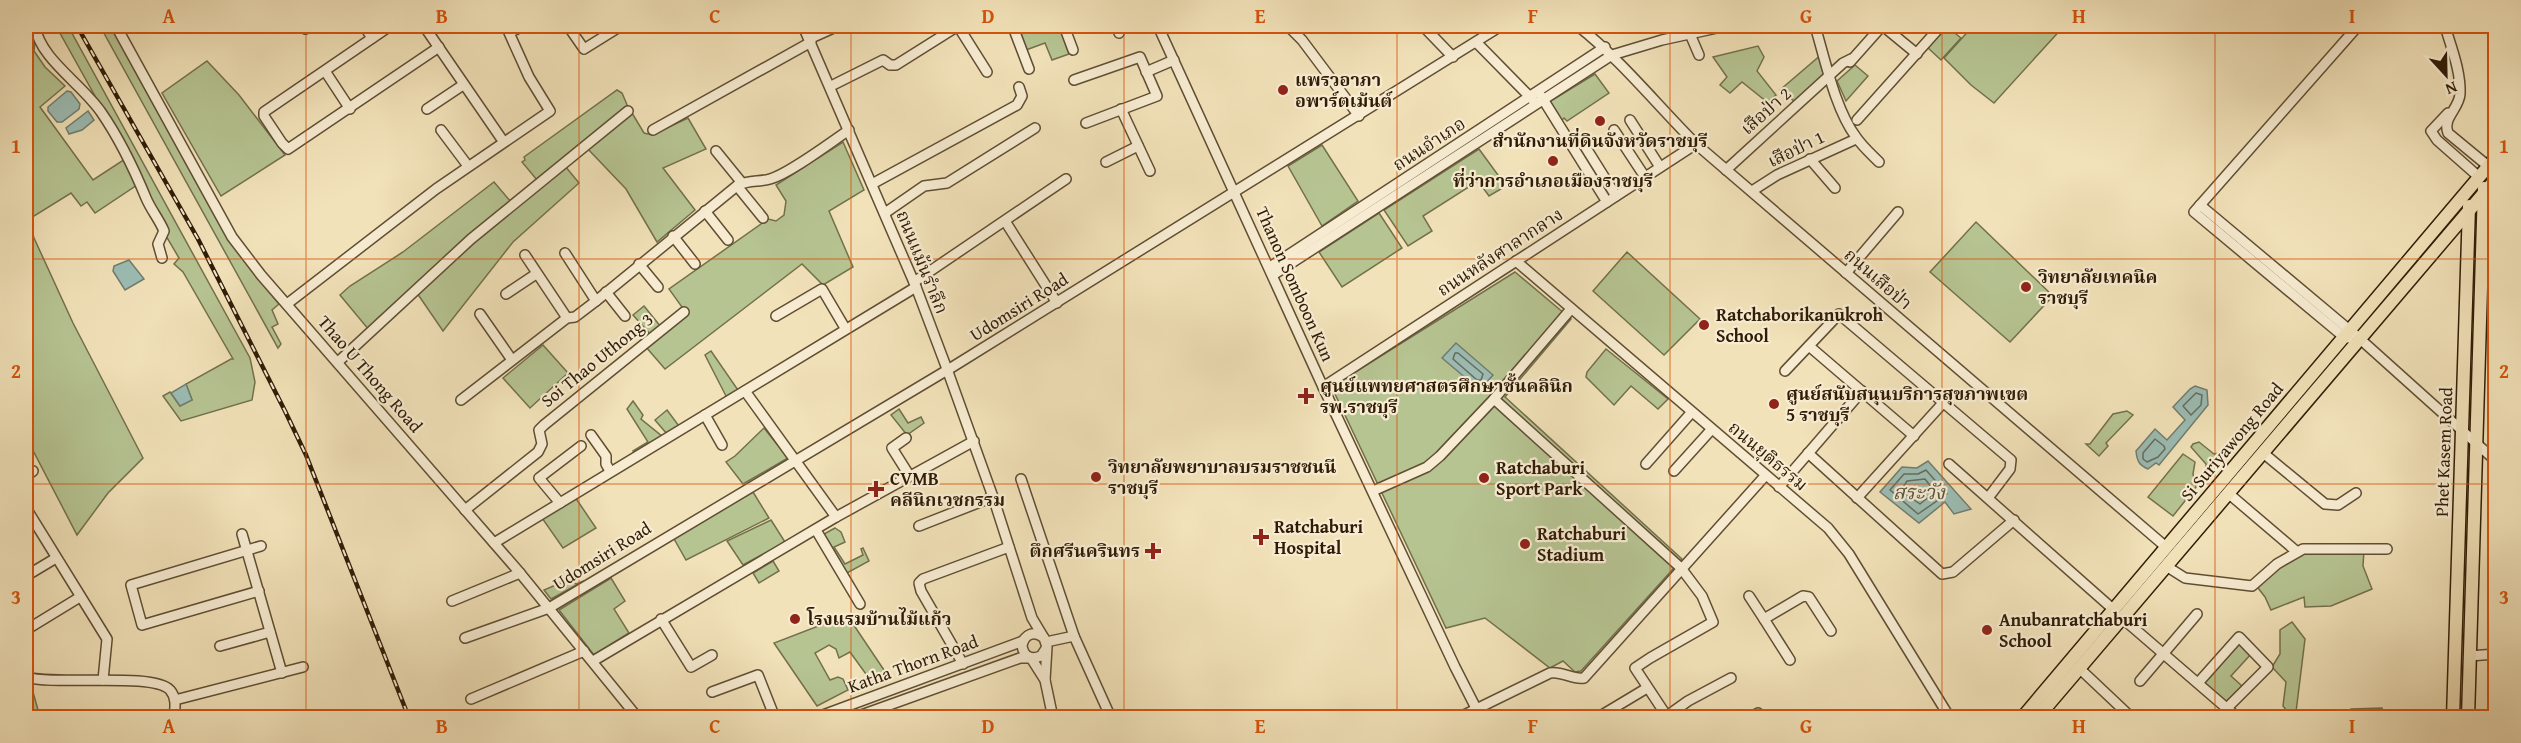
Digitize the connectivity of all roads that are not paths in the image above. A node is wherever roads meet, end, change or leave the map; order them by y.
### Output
1 (35, 26) edge
2 (116, 26) edge
3 (364, 26) edge
4 (390, 26) edge
5 (424, 26) edge
6 (524, 26) edge
7 (568, 26) edge
8 (621, 26) edge
9 (804, 26) edge
10 (838, 26) edge
11 (1016, 26) edge
12 (1064, 26) edge
13 (1158, 26) edge
14 (1288, 26) edge
15 (1423, 26) edge
16 (1501, 26) edge
17 (1578, 26) edge
18 (1726, 26) edge
19 (1815, 26) edge
20 (1882, 26) edge
21 (1941, 26) edge
22 (2358, 26) edge
23 (2445, 26) edge
24 (508, 29) edge
25 (1690, 34) junction
26 (372, 38) junction
27 (810, 40) junction
28 (1476, 42) junction
29 (438, 47) junction
30 (1605, 47) junction
31 (1073, 50) dead end
32 (1917, 54) junction
33 (1612, 55) junction
34 (1699, 55) dead end
35 (1453, 57) junction
36 (1173, 60) junction
37 (1029, 69) dead end
38 (325, 71) junction
39 (987, 72) dead end
40 (1146, 72) junction
41 (1829, 76) junction
42 (1074, 80) dead end
43 (463, 85) junction
44 (831, 86) junction
45 (1019, 87) dead end
46 (1537, 98) junction
47 (350, 109) junction
48 (427, 109) dead end
49 (1121, 110) junction
50 (628, 111) dead end
51 (2453, 111) junction
52 (1359, 116) junction
53 (1630, 120) dead end
54 (1857, 120) dead end
55 (1086, 123) dead end
56 (1035, 128) dead end
57 (441, 130) dead end
58 (653, 130) dead end
59 (849, 130) junction
60 (1614, 130) dead end
61 (1856, 139) junction
62 (503, 141) junction
63 (1696, 144) junction
64 (1138, 146) junction
65 (1586, 148) dead end
66 (716, 151) dead end
67 (1810, 159) junction
68 (1106, 162) dead end
69 (1879, 162) dead end
70 (2492, 162) edge
71 (468, 166) junction
72 (1660, 167) junction
73 (1726, 170) junction
74 (1150, 171) dead end
75 (1645, 177) junction
76 (2479, 177) junction
77 (1066, 179) dead end
78 (2496, 179) edge
79 (872, 184) junction
80 (740, 185) junction
81 (1835, 188) dead end
82 (2469, 188) junction
83 (1235, 191) junction
84 (1752, 192) junction
85 (1616, 196) junction
86 (1607, 202) junction
87 (2488, 203) edge
88 (2469, 210) junction
89 (705, 211) junction
90 (1898, 212) dead end
91 (885, 213) junction
92 (763, 218) dead end
93 (1005, 221) junction
94 (673, 236) junction
95 (728, 240) dead end
96 (565, 252) dead end
97 (525, 255) dead end
98 (162, 258) dead end
99 (1516, 261) junction
100 (639, 264) junction
101 (695, 264) dead end
102 (1271, 271) junction
103 (1845, 273) junction
104 (536, 274) junction
105 (915, 284) junction
106 (658, 287) dead end
107 (606, 292) junction
108 (506, 294) dead end
109 (596, 301) junction
110 (1057, 303) junction
111 (287, 304) junction
112 (1571, 309) junction
113 (684, 312) dead end
114 (480, 314) dead end
115 (625, 316) dead end
116 (776, 316) dead end
117 (567, 318) junction
118 (845, 328) junction
119 (2351, 335) junction
120 (1809, 346) junction
121 (512, 360) junction
122 (338, 362) junction
123 (947, 369) junction
124 (1785, 371) dead end
125 (1323, 387) junction
126 (745, 391) junction
127 (1862, 391) junction
128 (1494, 399) junction
129 (461, 400) dead end
130 (1943, 403) junction
131 (1690, 412) junction
132 (705, 415) junction
133 (1711, 430) junction
134 (2463, 431) junction
135 (591, 435) dead end
136 (1914, 436) junction
137 (906, 438) dead end
138 (974, 441) junction
139 (722, 445) dead end
140 (2477, 446) junction
141 (581, 447) dead end
142 (2262, 452) junction
143 (1808, 453) junction
144 (796, 460) junction
145 (2496, 462) edge
146 (1646, 464) dead end
147 (1949, 464) dead end
148 (610, 471) junction
149 (1674, 471) dead end
150 (909, 475) junction
151 (1765, 476) junction
152 (1022, 479) dead end
153 (1779, 487) junction
154 (1373, 492) junction
155 (2228, 493) junction
156 (2356, 493) dead end
157 (993, 497) junction
158 (1857, 498) junction
159 (1988, 498) junction
160 (560, 503) junction
161 (26, 508) edge
162 (465, 510) junction
163 (836, 517) junction
164 (2014, 520) junction
165 (29, 522) edge
166 (919, 526) dead end
167 (816, 530) junction
168 (242, 534) dead end
169 (494, 543) junction
170 (261, 546) dead end
171 (1009, 547) junction
172 (2386, 549) dead end
173 (247, 550) junction
174 (2170, 550) junction
175 (2296, 551) junction
176 (56, 558) junction
177 (2166, 566) junction
178 (1681, 568) junction
179 (520, 573) junction
180 (26, 576) edge
181 (259, 591) junction
182 (1749, 596) dead end
183 (80, 597) junction
184 (452, 601) dead end
185 (860, 604) dead end
186 (549, 608) junction
187 (2118, 614) junction
188 (2197, 614) dead end
189 (1032, 618) junction
190 (661, 619) junction
191 (1764, 619) junction
192 (26, 630) edge
193 (1831, 631) dead end
194 (270, 632) junction
195 (1074, 636) junction
196 (465, 638) dead end
197 (1023, 640) junction
198 (1046, 642) junction
199 (220, 646) dead end
200 (584, 651) junction
201 (2164, 653) junction
202 (2496, 654) edge
203 (712, 655) dead end
204 (2469, 656) junction
205 (1031, 658) junction
206 (1790, 660) dead end
207 (593, 661) junction
208 (963, 664) junction
209 (303, 667) dead end
210 (2079, 668) junction
211 (282, 673) junction
212 (26, 677) edge
213 (1731, 678) dead end
214 (103, 680) junction
215 (1045, 680) junction
216 (2140, 681) dead end
217 (2198, 683) junction
218 (1647, 688) junction
219 (712, 692) dead end
220 (471, 699) dead end
221 (175, 700) junction
222 (2227, 708) junction
223 (1479, 713) edge
224 (1758, 713) dead end
225 (174, 717) edge
226 (638, 717) edge
227 (775, 717) edge
228 (815, 717) edge
229 (853, 717) edge
230 (1053, 717) edge
231 (1111, 717) edge
232 (1458, 717) edge
233 (1598, 717) edge
234 (1667, 717) edge
235 (1748, 717) edge
236 (1950, 717) edge
237 (2022, 717) edge
238 (2037, 717) edge
239 (2133, 717) edge
240 (2238, 717) edge
241 (2453, 717) edge
242 (2468, 717) edge

1 - 98 street
2 - 111 street, Thao U Thong Road
3 - 26 street
4 - 26 street
5 - 29 street
6 - 24 street
7 - 8 street
9 - 27 street, ถนนแม้นรำลึก
10 - 27 street
11 - 37 street
12 - 31 street
13 - 36 street, Thanon Somboon Kun
14 - 52 street
15 - 35 street
16 - 28 street, Udomsiri Road
17 - 30 street, ถนนเสือป่า
18 - 25 street, ถนนอำเภอ
19 - 41 street
20 - 32 street
20 - 41 street, เสือป่า 2
21 - 32 street
22 - 119 street
23 - 51 street
24 - 62 street
25 - 33 street, ถนนอำเภอ
25 - 34 street
26 - 38 street
27 - 44 street, ถนนแม้นรำลึก
27 - 58 street
28 - 35 street, Udomsiri Road
28 - 46 street
29 - 43 street
29 - 47 street
30 - 33 street, ถนนเสือป่า
30 - 46 street, ถนนอำเภอ
32 - 54 street
33 - 46 street, ถนนอำเภอ
33 - 63 street, ถนนเสือป่า
35 - 52 street, Udomsiri Road
36 - 40 street
36 - 83 street, Thanon Somboon Kun
38 - 47 street
38 - 47 street
39 - 44 street
40 - 42 street
40 - 49 street
41 - 61 street
41 - 73 street, เสือป่า 2
43 - 48 street
43 - 62 street
44 - 59 street, ถนนแม้นรำลึก
45 - 79 street
46 - 86 street
46 - 102 street, ถนนอำเภอ
46 - 102 street, ถนนอำเภอ
49 - 55 street
49 - 64 street
50 - 122 street
51 - 70 street
51 - 76 street
52 - 83 street, Udomsiri Road
53 - 72 street
56 - 91 street
57 - 71 street
59 - 79 street, ถนนแม้นรำลึก
59 - 80 street
60 - 75 street
61 - 67 street, เสือป่า 1
61 - 69 street
62 - 71 street
63 - 72 street, ถนนหลังศาลากลาง
63 - 73 street, ถนนเสือป่า
64 - 68 street
64 - 74 street
65 - 85 street
66 - 80 street
67 - 81 street
67 - 84 street, เสือป่า 1
70 - 76 main road
71 - 111 street
72 - 75 street, ถนนหลังศาลากลาง
73 - 84 street, ถนนเสือป่า
75 - 85 street, ถนนหลังศาลากลาง
76 - 82 main road, Si Suriyawong Road
76 - 87 main road, Phet Kasem Road
77 - 93 street
78 - 87 main road
79 - 91 street, ถนนแม้นรำลึก
80 - 89 street
80 - 92 street
82 - 88 main road, Phet Kasem Road
82 - 119 main road, Si Suriyawong Road
83 - 102 street, Thanon Somboon Kun
83 - 110 street, Udomsiri Road
84 - 103 street, ถนนเสือป่า
85 - 86 street, ถนนหลังศาลากลาง
86 - 99 street, ถนนหลังศาลากลาง
87 - 88 main road, Si Suriyawong Road
87 - 140 main road, Phet Kasem Road
88 - 119 main road, Si Suriyawong Road
88 - 134 main road, Phet Kasem Road
89 - 94 street
89 - 95 street
90 - 103 street
91 - 105 street, ถนนแม้นรำลึก
93 - 105 street
93 - 110 street
94 - 100 street
94 - 101 street
96 - 109 street
97 - 104 street
99 - 112 street, ถนนยุติธรรม
99 - 125 street, ถนนหลังศาลากลาง
100 - 106 street
100 - 107 street
102 - 125 street, Thanon Somboon Kun
103 - 174 street, ถนนเสือป่า
104 - 108 street
104 - 117 street
105 - 118 street
105 - 123 street, ถนนแม้นรำลึก
107 - 109 street
107 - 115 street
109 - 117 street
110 - 123 street, Udomsiri Road
111 - 122 street, Thao U Thong Road
112 - 128 street
112 - 131 street, ถนนยุติธรรม
113 - 162 street, Soi Thao Uthong 3
114 - 121 street
116 - 118 street
117 - 121 street
118 - 126 street
119 - 134 street
119 - 142 main road, Si Suriyawong Road
119 - 174 main road, Si Suriyawong Road
120 - 124 street
120 - 127 street
120 - 130 street
121 - 129 street
122 - 162 street, Thao U Thong Road
123 - 138 street, ถนนแม้นรำลึก
123 - 144 street, Udomsiri Road
125 - 154 street, Thanon Somboon Kun
126 - 132 street
126 - 144 street
127 - 136 street
127 - 143 street
128 - 154 street
128 - 178 street
130 - 136 street
130 - 159 street
131 - 133 street, ถนนยุติธรรม
131 - 146 street
132 - 139 street
132 - 148 street
133 - 149 street
133 - 151 street, ถนนยุติธรรม
134 - 140 street
134 - 241 main road, Phet Kasem Road
135 - 148 street
136 - 158 street
137 - 150 street
138 - 150 street
138 - 157 street, ถนนแม้นรำลึก
140 - 145 street
140 - 204 main road, Phet Kasem Road
141 - 160 street
142 - 155 main road, Si Suriyawong Road
142 - 156 street
143 - 153 street
143 - 158 street
144 - 163 street
144 - 186 street, Udomsiri Road
147 - 159 street
148 - 160 street
150 - 163 street
151 - 153 street, ถนนยุติธรรม
151 - 178 street
152 - 195 street
153 - 236 street, ถนนยุติธรรม
154 - 223 street, Thanon Somboon Kun
155 - 174 main road, Si Suriyawong Road
155 - 175 street
157 - 166 street
157 - 171 street, ถนนแม้นรำลึก
158 - 164 street
159 - 164 street
160 - 169 street
161 - 165 street
162 - 169 street, Thao U Thong Road
163 - 167 street
164 - 187 street
165 - 176 street
167 - 185 street
167 - 190 street
168 - 173 street
169 - 179 street, Thao U Thong Road
170 - 173 street
171 - 189 street, ถนนแม้นรำลึก
171 - 208 street
172 - 175 street
173 - 181 street
173 - 181 street
174 - 177 main road, Si Suriyawong Road
174 - 187 main road, Si Suriyawong Road
175 - 177 street
176 - 180 street
176 - 183 street
177 - 187 main road, Si Suriyawong Road
178 - 218 street
178 - 223 street
179 - 184 street
179 - 186 street, Thao U Thong Road
181 - 194 street
182 - 191 street
183 - 192 street
183 - 214 street
186 - 196 street, Udomsiri Road
186 - 200 street, Thao U Thong Road
187 - 201 street
187 - 210 main road, Si Suriyawong Road
187 - 237 main road, Si Suriyawong Road
188 - 201 street
189 - 197 street
189 - 198 street, ถนนแม้นรำลึก
190 - 203 street
190 - 207 street
191 - 193 street
191 - 206 street
194 - 199 street
194 - 211 street
195 - 198 street
195 - 231 street
197 - 198 street
197 - 205 street
197 - 208 street, Katha Thorn Road
198 - 205 street
198 - 215 street
200 - 207 street, Thao U Thong Road
200 - 220 street
201 - 216 street
201 - 217 street
202 - 204 street
204 - 242 main road, Phet Kasem Road
205 - 215 street
205 - 229 street, Katha Thorn Road
207 - 226 street, Thao U Thong Road
208 - 228 street, Katha Thorn Road
209 - 211 street
210 - 238 main road, Si Suriyawong Road
210 - 239 street
211 - 221 street
212 - 214 street
213 - 234 street
214 - 221 street
215 - 230 street
217 - 222 street
217 - 222 street
218 - 233 street
218 - 234 street
219 - 227 street
221 - 225 street
222 - 240 street
223 - 232 street
224 - 235 street

